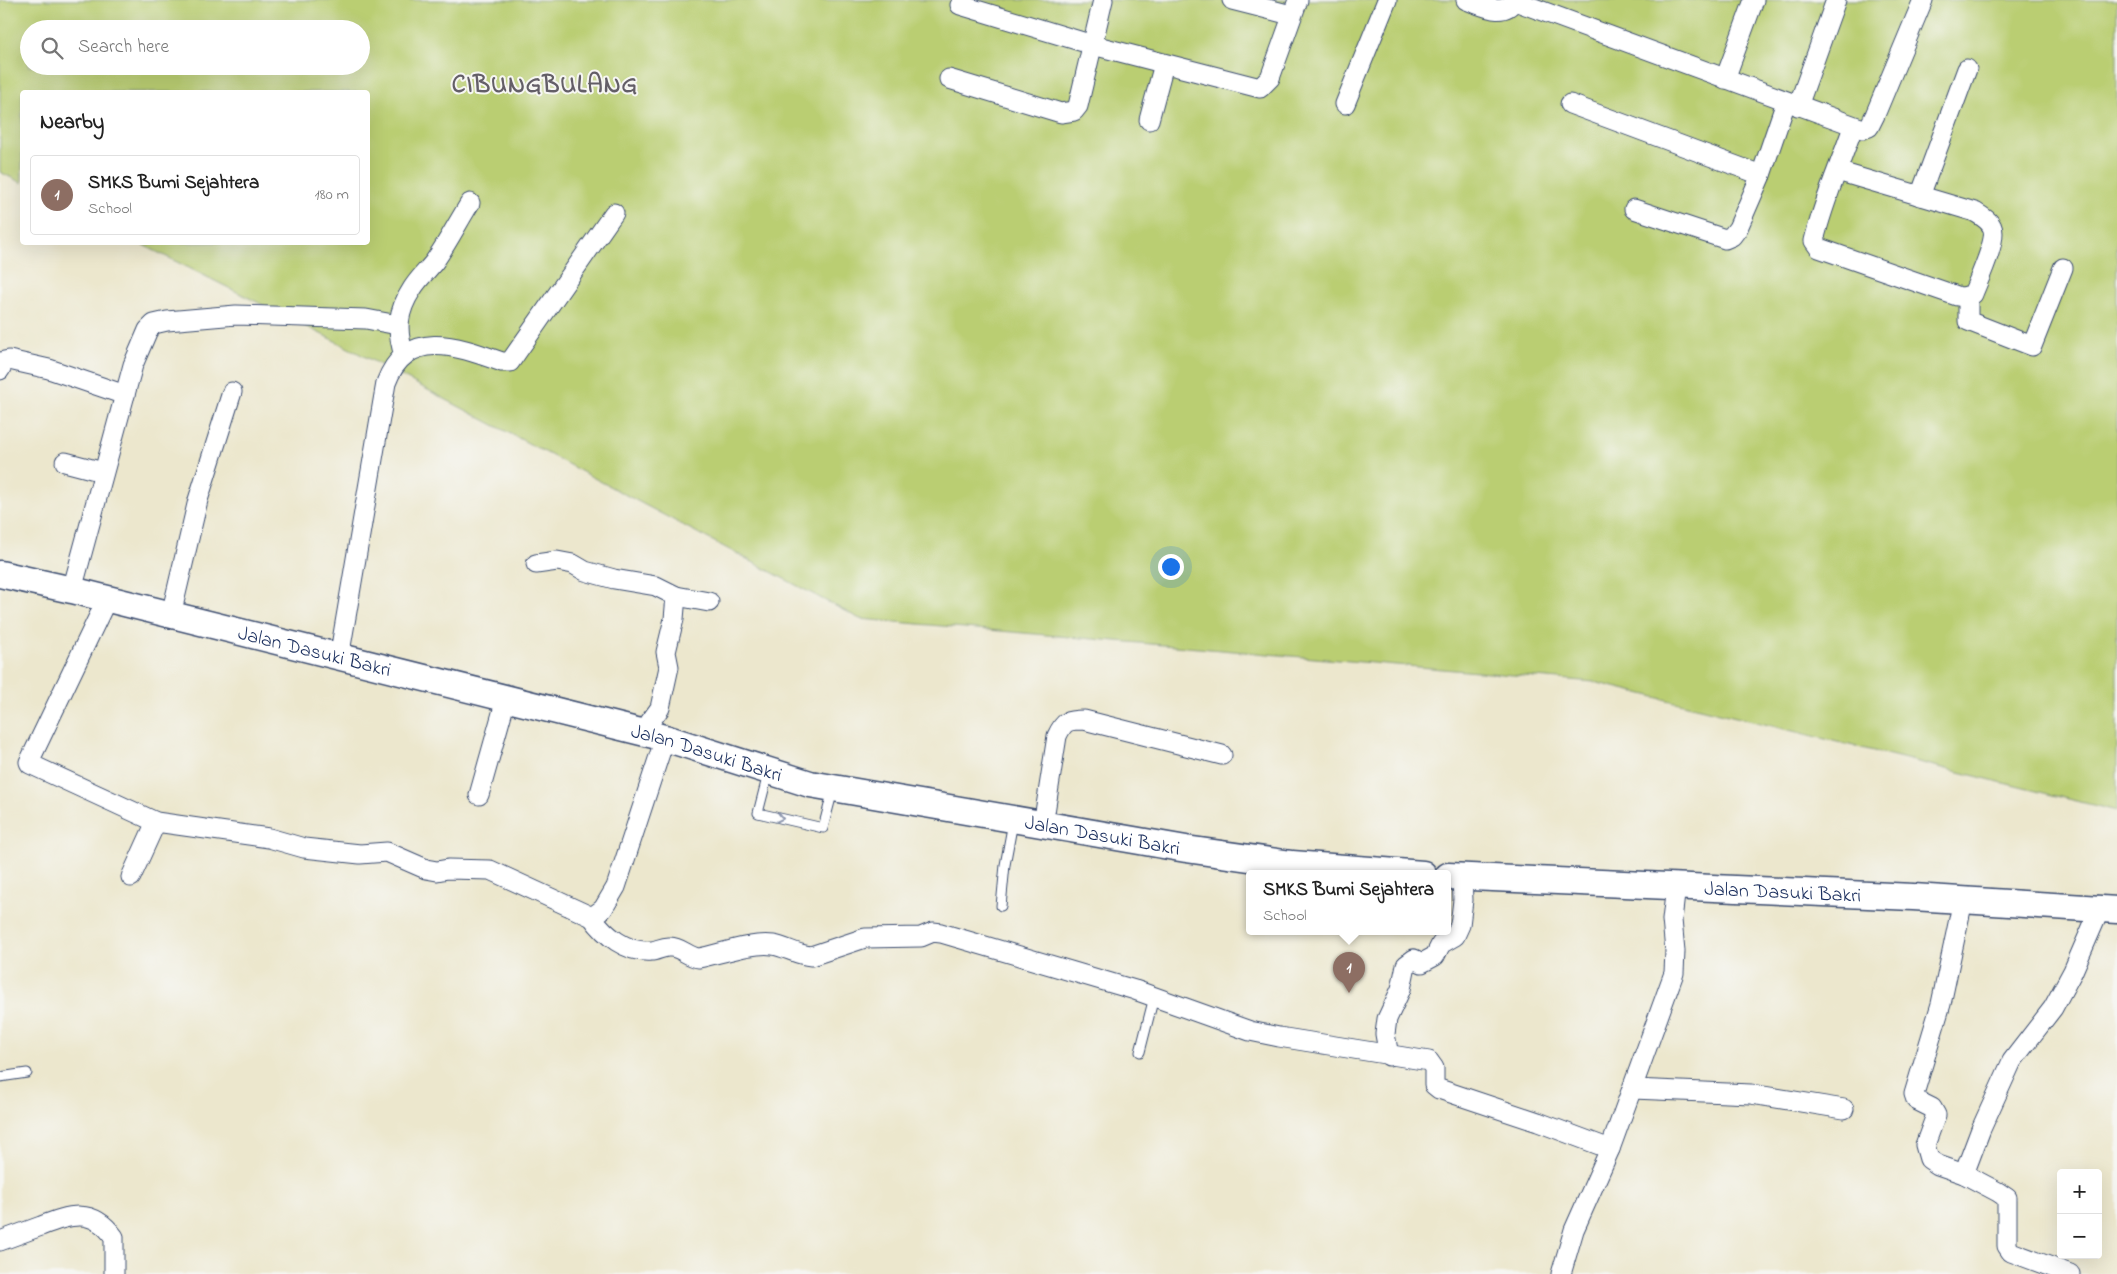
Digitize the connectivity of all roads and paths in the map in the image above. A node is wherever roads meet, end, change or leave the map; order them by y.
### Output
1 (1104, 0) edge
2 (1232, 0) edge
3 (1387, 0) edge
4 (1466, 0) edge
5 (1754, 0) edge
6 (1836, 0) edge
7 (1923, 0) edge
8 (1515, 1) edge
9 (960, 5) dead end
10 (1294, 8) edge
11 (1093, 45) junction
12 (1164, 64) junction
13 (1967, 69) dead end
14 (949, 79) dead end
15 (1726, 80) junction
16 (1345, 104) dead end
17 (1570, 104) dead end
18 (1792, 104) junction
19 (1149, 120) dead end
20 (1853, 127) junction
21 (1837, 171) junction
22 (1761, 175) junction
23 (1920, 196) junction
24 (470, 203) dead end
25 (1634, 209) dead end
26 (614, 213) dead end
27 (2063, 268) dead end
28 (1968, 296) junction
29 (398, 325) junction
30 (404, 355) junction
31 (0, 370) edge
32 (232, 392) dead end
33 (125, 395) junction
34 (65, 462) dead end
35 (103, 472) junction
36 (536, 564) dead end
37 (0, 574) edge
38 (72, 590) junction
39 (676, 596) junction
40 (107, 599) junction
41 (709, 602) dead end
42 (171, 615) junction
43 (339, 658) junction
44 (506, 699) junction
45 (653, 735) junction
46 (1222, 755) dead end
47 (769, 771) junction
48 (834, 789) junction
49 (479, 795) dead end
50 (1014, 820) junction
51 (156, 822) junction
52 (1043, 825) junction
53 (1371, 870) edge
54 (1455, 876) edge
55 (131, 877) dead end
56 (1676, 886) junction
57 (1962, 900) junction
58 (1001, 906) dead end
59 (2109, 910) edge
60 (592, 917) junction
61 (1154, 997) junction
62 (1140, 1052) dead end
63 (1389, 1056) junction
64 (27, 1072) dead end
65 (0, 1077) edge
66 (1633, 1089) junction
67 (1844, 1109) dead end
68 (1610, 1150) junction
69 (1964, 1174) junction
70 (0, 1241) edge
71 (114, 1274) edge
72 (1561, 1274) edge
73 (2070, 1274) edge

1 - 11 street
2 - 10 street
3 - 16 street
4 - 8 street
5 - 15 street
6 - 18 street
7 - 20 street
8 - 15 street
9 - 11 street
10 - 12 street
11 - 12 street
11 - 14 street
12 - 19 street
13 - 23 street
15 - 18 street
17 - 22 street
18 - 20 street
18 - 22 street
20 - 21 street
21 - 23 street
21 - 28 street
22 - 25 street
23 - 28 street
24 - 29 street
26 - 30 street
27 - 28 street
29 - 30 street
29 - 33 street
30 - 43 street
31 - 33 street
32 - 42 street
33 - 35 street
34 - 35 street
35 - 38 street
36 - 39 street
37 - 38 main road, Jalan Dasuki Bakri
38 - 40 main road, Jalan Dasuki Bakri
39 - 41 street
39 - 45 street
40 - 42 main road, Jalan Dasuki Bakri
40 - 51 street
42 - 43 main road, Jalan Dasuki Bakri
43 - 44 main road, Jalan Dasuki Bakri
44 - 45 main road, Jalan Dasuki Bakri
44 - 49 street
45 - 47 main road, Jalan Dasuki Bakri
45 - 60 street
46 - 52 street
47 - 48 main road, Jalan Dasuki Bakri
47 -> 48 lane
48 - 50 main road, Jalan Dasuki Bakri
50 - 52 main road, Jalan Dasuki Bakri
50 - 58 lane
51 - 55 street
51 - 60 street
52 - 53 main road, Jalan Dasuki Bakri
54 - 56 main road, Jalan Dasuki Bakri
54 - 63 street
56 - 57 main road, Jalan Dasuki Bakri
56 - 66 street
57 - 59 main road, Jalan Dasuki Bakri
57 - 69 street
59 - 69 street
60 - 61 street
61 - 62 lane
61 - 63 street
63 - 68 street
64 - 65 lane
66 - 67 street
66 - 68 street
68 - 72 street
69 - 73 street
70 - 71 street

